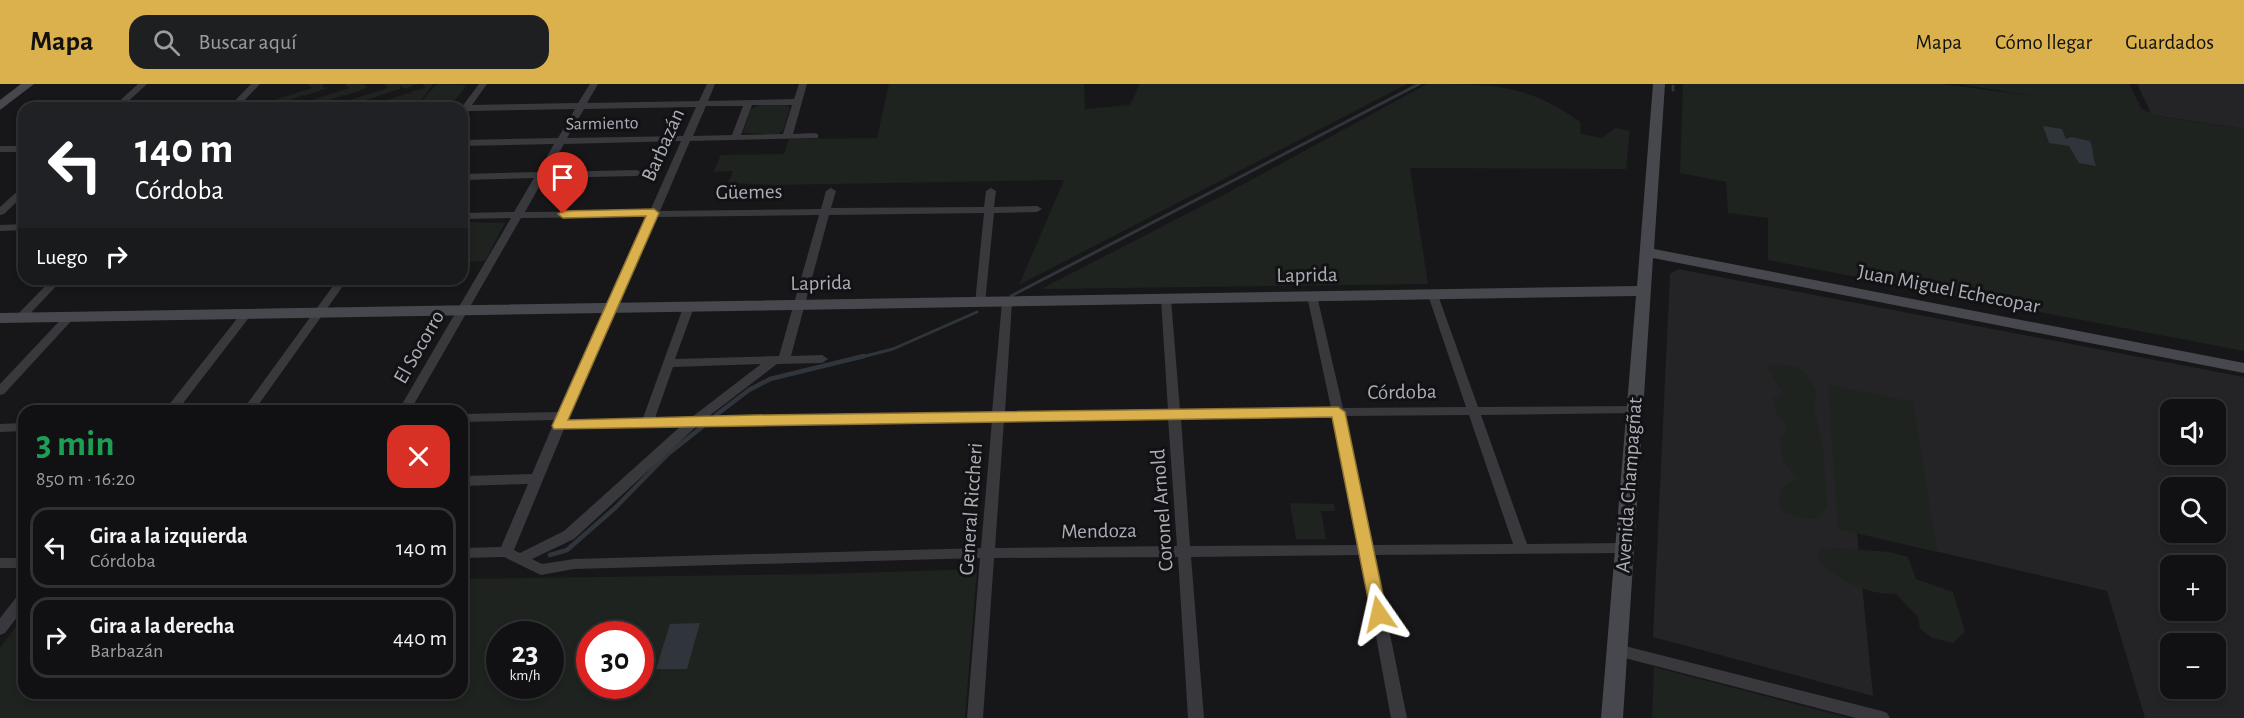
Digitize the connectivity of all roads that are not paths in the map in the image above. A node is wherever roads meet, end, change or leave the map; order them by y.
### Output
1 (28, 84) edge
2 (143, 84) edge
3 (256, 84) edge
4 (483, 84) edge
5 (594, 84) edge
6 (711, 84) edge
7 (803, 84) edge
8 (1659, 84) edge
9 (123, 102) edge
10 (238, 102) edge
11 (798, 102) junction
12 (703, 103) junction
13 (749, 103) junction
14 (468, 105) edge
15 (581, 105) junction
16 (0, 106) edge
17 (468, 111) edge
18 (815, 136) dead end
19 (787, 137) junction
20 (735, 138) junction
21 (687, 139) junction
22 (561, 141) junction
23 (468, 143) edge
24 (0, 149) edge
25 (18, 149) edge
26 (637, 174) dead end
27 (541, 175) junction
28 (468, 177) edge
29 (831, 191) dead end
30 (991, 191) dead end
31 (18, 196) edge
32 (989, 209) junction
33 (1037, 209) dead end
34 (826, 210) junction
35 (0, 212) edge
36 (654, 213) junction
37 (468, 216) edge
38 (518, 216) junction
39 (18, 227) edge
40 (0, 228) edge
41 (1647, 252) junction
42 (52, 285) edge
43 (339, 285) edge
44 (1643, 291) junction
45 (1433, 295) junction
46 (1312, 296) junction
47 (1166, 299) junction
48 (1007, 302) junction
49 (980, 303) junction
50 (800, 304) junction
51 (688, 307) junction
52 (611, 309) junction
53 (462, 310) junction
54 (247, 313) junction
55 (319, 313) junction
56 (70, 316) junction
57 (0, 318) edge
58 (20, 318) junction
59 (822, 359) dead end
60 (778, 361) junction
61 (668, 363) junction
62 (2244, 368) edge
63 (0, 391) edge
64 (175, 405) edge
65 (252, 405) edge
66 (407, 405) edge
67 (1634, 409) junction
68 (1474, 411) junction
69 (1338, 412) junction
70 (1176, 415) junction
71 (998, 417) junction
72 (468, 418) edge
73 (561, 421) junction
74 (695, 421) junction
75 (647, 423) junction
76 (18, 427) edge
77 (0, 428) edge
78 (536, 479) junction
79 (468, 481) edge
80 (1624, 548) junction
81 (1522, 549) junction
82 (1185, 551) junction
83 (1366, 551) junction
84 (506, 552) junction
85 (988, 553) junction
86 (468, 554) edge
87 (519, 560) junction
88 (0, 563) edge
89 (18, 563) edge
90 (18, 606) edge
91 (0, 630) edge
92 (1617, 650) junction
93 (1874, 717) edge
94 (975, 718) edge
95 (1196, 718) edge
96 (1399, 718) edge
97 (1612, 718) edge

1 - 16 street
2 - 9 street
3 - 10 street
4 - 14 street
5 - 15 street, El Socorro
6 - 12 street, Barbazán
7 - 11 street
8 - 41 street, Avenida Champagñat
11 - 13 street
11 - 19 street
12 - 13 street
12 - 15 street
12 - 21 street, Barbazán
13 - 20 street
15 - 17 street
15 - 22 street, El Socorro
18 - 19 street, Sarmiento
19 - 20 street, Sarmiento
20 - 21 street, Sarmiento
21 - 22 street, Sarmiento
21 - 36 street, Barbazán
22 - 23 street, Sarmiento
22 - 27 street, El Socorro
24 - 25 street
26 - 27 street
27 - 28 street
27 - 38 street, El Socorro
29 - 34 street
30 - 32 street
31 - 35 street
32 - 33 street, Güemes
32 - 34 street, Güemes
32 - 49 street
34 - 36 street, Güemes
34 - 50 street
36 - 38 street, Güemes
36 - 52 street, Barbazán
37 - 38 street, Güemes
38 - 53 street, El Socorro
39 - 40 street
41 - 44 street, Avenida Champagñat
41 - 62 street, Juan Miguel Echecopar
42 - 58 street
43 - 55 street
44 - 45 street, Laprida
44 - 67 street, Avenida Champagñat
45 - 46 street, Laprida
45 - 68 street
46 - 47 street, Laprida
46 - 69 street
47 - 48 street, Laprida
47 - 70 street, Coronel Arnold
48 - 49 street, Laprida
48 - 71 street, General Riccheri
49 - 50 street, Laprida
50 - 51 street, Laprida
50 - 60 street
51 - 52 street, Laprida
51 - 61 street
52 - 53 street, Laprida
52 - 73 street, Barbazán
53 - 55 street, Laprida
53 - 66 street, El Socorro
54 - 55 street, Laprida
54 - 56 street, Laprida
54 - 64 street
55 - 65 street
56 - 58 street, Laprida
56 - 63 street
57 - 58 street, Laprida
59 - 60 street
60 - 61 street
60 - 74 street
61 - 75 street
67 - 68 street, Córdoba
67 - 80 street, Avenida Champagñat
68 - 69 street, Córdoba
68 - 81 street
69 - 70 street, Córdoba
69 - 83 street
70 - 71 street, Córdoba
70 - 82 street, Coronel Arnold
71 - 74 street, Córdoba
71 - 85 street, General Riccheri
72 - 73 street, Córdoba
73 - 75 street, Córdoba
73 - 78 street, Barbazán
74 - 75 street, Córdoba
74 - 87 street
76 - 77 street
78 - 79 street
78 - 84 street, Barbazán
80 - 81 street, Mendoza
80 - 92 street, Avenida Champagñat
81 - 83 street, Mendoza
82 - 83 street, Mendoza
82 - 85 street, Mendoza
82 - 95 street, Coronel Arnold
83 - 96 street
84 - 86 street
84 - 87 street, Mendoza
85 - 87 street, Mendoza
85 - 94 street, General Riccheri
88 - 89 street
90 - 91 street
92 - 93 street
92 - 97 street, Avenida Champagñat

